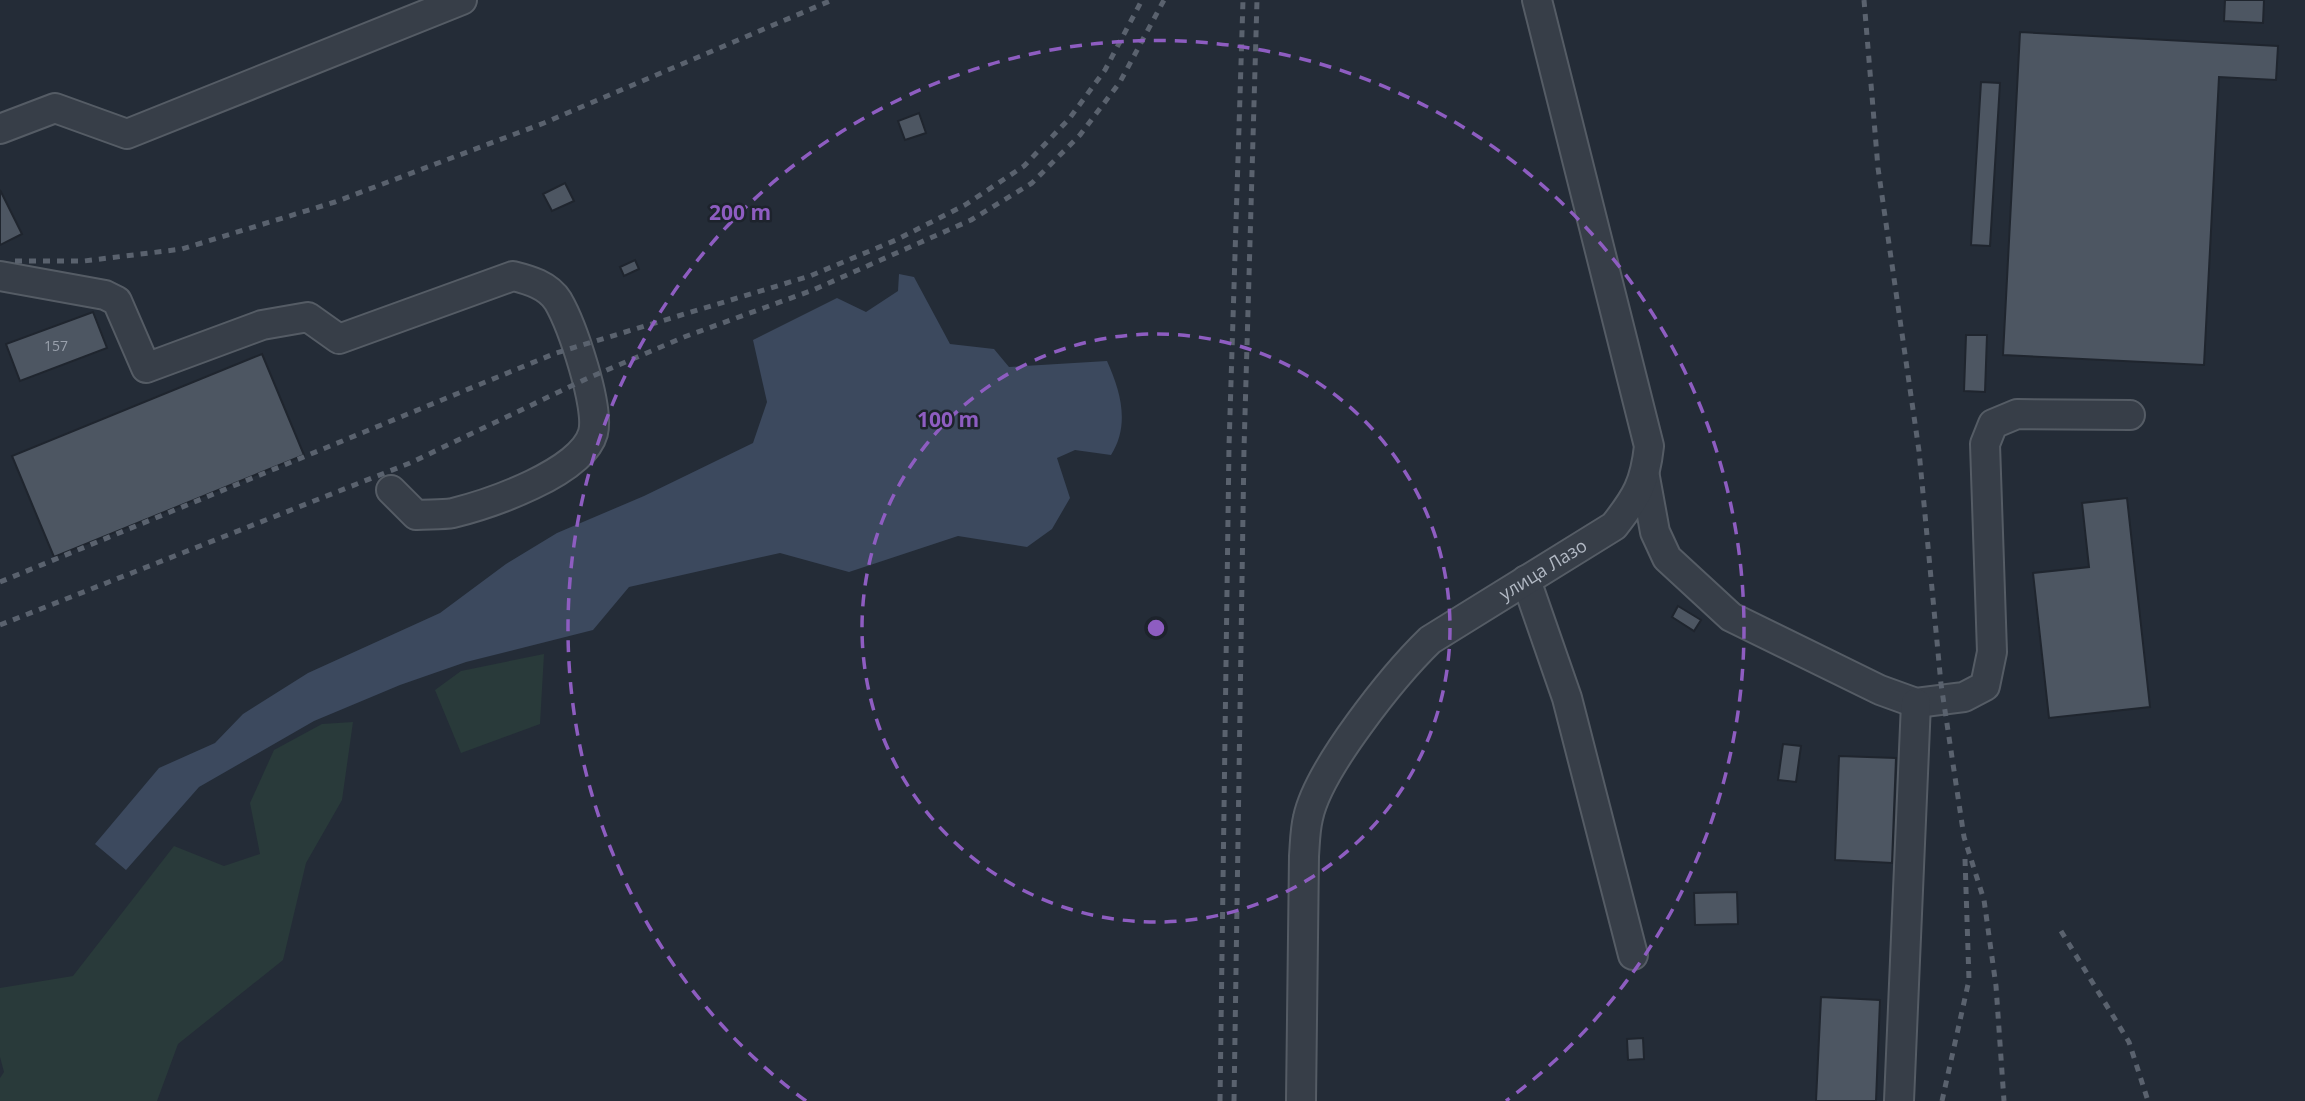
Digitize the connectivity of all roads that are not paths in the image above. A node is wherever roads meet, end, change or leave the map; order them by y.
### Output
1 (462, 0) edge
2 (1537, 0) edge
3 (0, 130) edge
4 (0, 276) edge
5 (2130, 415) dead end
6 (1645, 477) junction
7 (391, 490) dead end
8 (1526, 580) junction
9 (1916, 703) junction
10 (1633, 955) dead end
11 (1301, 1101) edge
12 (1899, 1101) edge

1 - 3 street
2 - 6 street, улица Лазо
4 - 7 street
5 - 9 street
6 - 8 street, улица Лазо
6 - 9 street
8 - 10 street
8 - 11 street, улица Лазо
9 - 12 street

